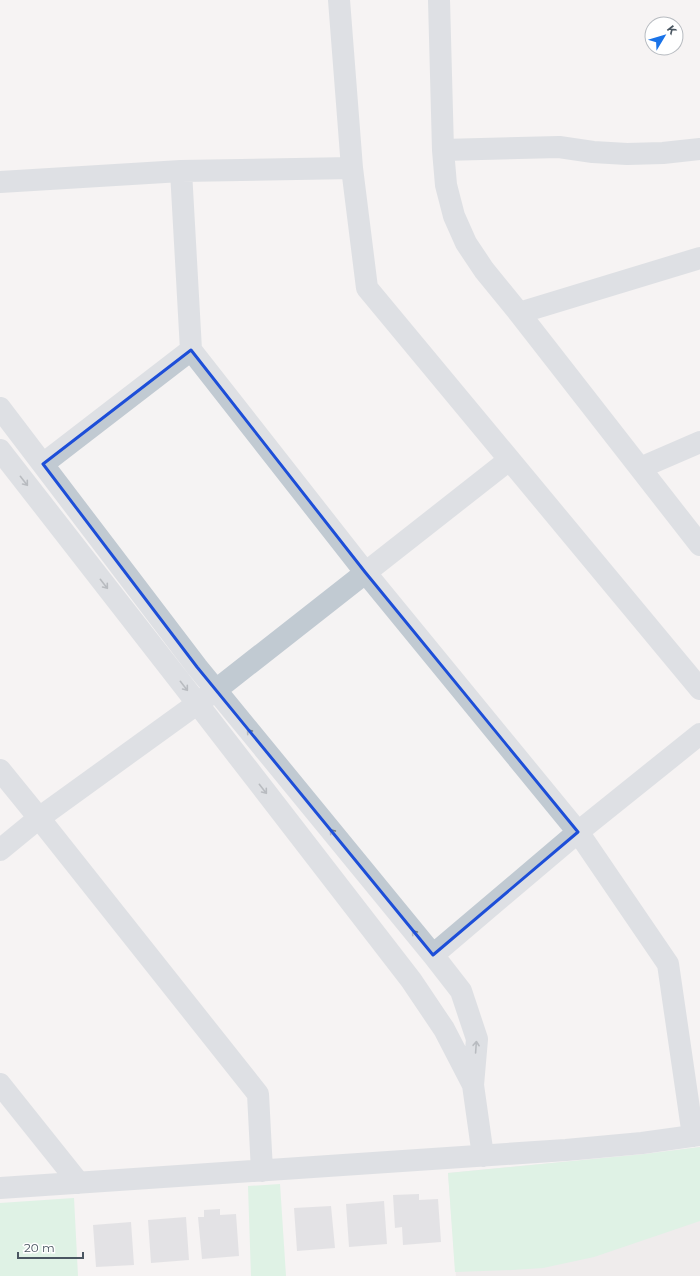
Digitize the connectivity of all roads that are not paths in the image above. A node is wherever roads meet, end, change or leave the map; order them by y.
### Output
1 (339, 0) edge
2 (439, 0) edge
3 (700, 149) edge
4 (442, 150) junction
5 (352, 168) junction
6 (181, 171) junction
7 (0, 182) edge
8 (700, 258) edge
9 (519, 313) junction
10 (191, 350) junction
11 (0, 408) edge
12 (700, 442) edge
13 (0, 450) edge
14 (509, 460) junction
15 (43, 464) junction
16 (640, 468) junction
17 (700, 545) edge
18 (365, 572) junction
19 (700, 689) edge
20 (216, 690) junction
21 (197, 703) junction
22 (700, 734) edge
23 (0, 770) edge
24 (39, 818) junction
25 (578, 832) junction
26 (0, 850) edge
27 (433, 955) junction
28 (0, 1084) edge
29 (473, 1085) junction
30 (696, 1136) edge
31 (483, 1156) junction
32 (262, 1171) junction
33 (79, 1183) junction
34 (0, 1188) edge

1 - 5 street
2 - 4 street
3 - 4 street
4 - 9 street
5 - 6 street
5 - 14 street
6 - 7 street
6 - 10 street
8 - 9 street
9 - 16 street
10 - 15 street
10 - 18 street
11 - 15 street
12 - 16 street
13 -> 21 street
14 - 18 street
14 - 19 street
15 - 20 street
16 - 17 street
18 - 20 street
18 - 25 street
20 - 21 street
27 -> 20 street
21 - 24 street
21 -> 29 street
22 - 25 street
23 - 24 street
24 - 26 street
24 - 32 street
25 - 27 street
25 - 30 street
29 -> 27 street
28 - 33 street
29 - 31 street
30 - 31 street
31 - 32 street
32 - 33 street
33 - 34 street

